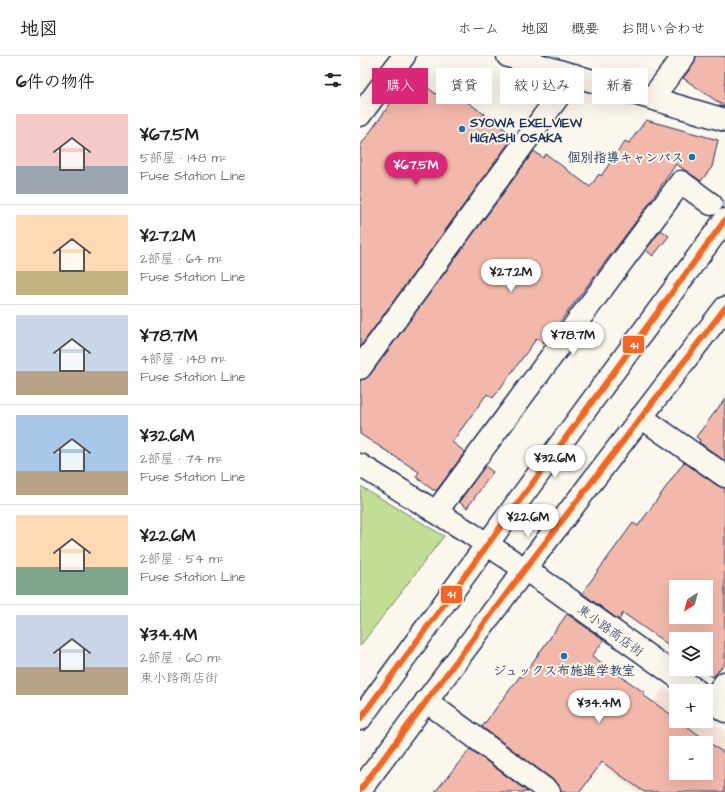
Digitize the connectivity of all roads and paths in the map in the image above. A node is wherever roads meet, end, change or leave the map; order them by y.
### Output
1 (404, 56) edge
2 (508, 56) edge
3 (684, 56) edge
4 (550, 68) edge
5 (584, 78) edge
6 (652, 98) junction
7 (553, 104) edge
8 (360, 115) edge
9 (725, 120) edge
10 (711, 204) dead end
11 (725, 220) edge
12 (725, 308) edge
13 (360, 368) edge
14 (641, 417) junction
15 (360, 465) edge
16 (725, 476) edge
17 (436, 512) junction
18 (478, 538) junction
19 (525, 569) junction
20 (725, 683) edge
21 (688, 684) edge
22 (713, 697) edge
23 (426, 701) junction
24 (360, 719) edge
25 (360, 790) edge
26 (549, 792) edge

1 - 8 street
2 - 4 street
3 - 6 street
5 - 6 street
6 - 9 street
7 - 13 street
10 - 17 street
11 - 18 street
12 - 14 street
14 - 16 street
14 - 19 street
15 - 17 street, 東小路商店街
17 - 18 street, 東小路商店街
18 - 19 street, 東小路商店街
18 - 24 street
19 - 21 street, 東小路商店街
19 - 23 street
20 - 22 street
23 - 25 street
23 - 26 street

